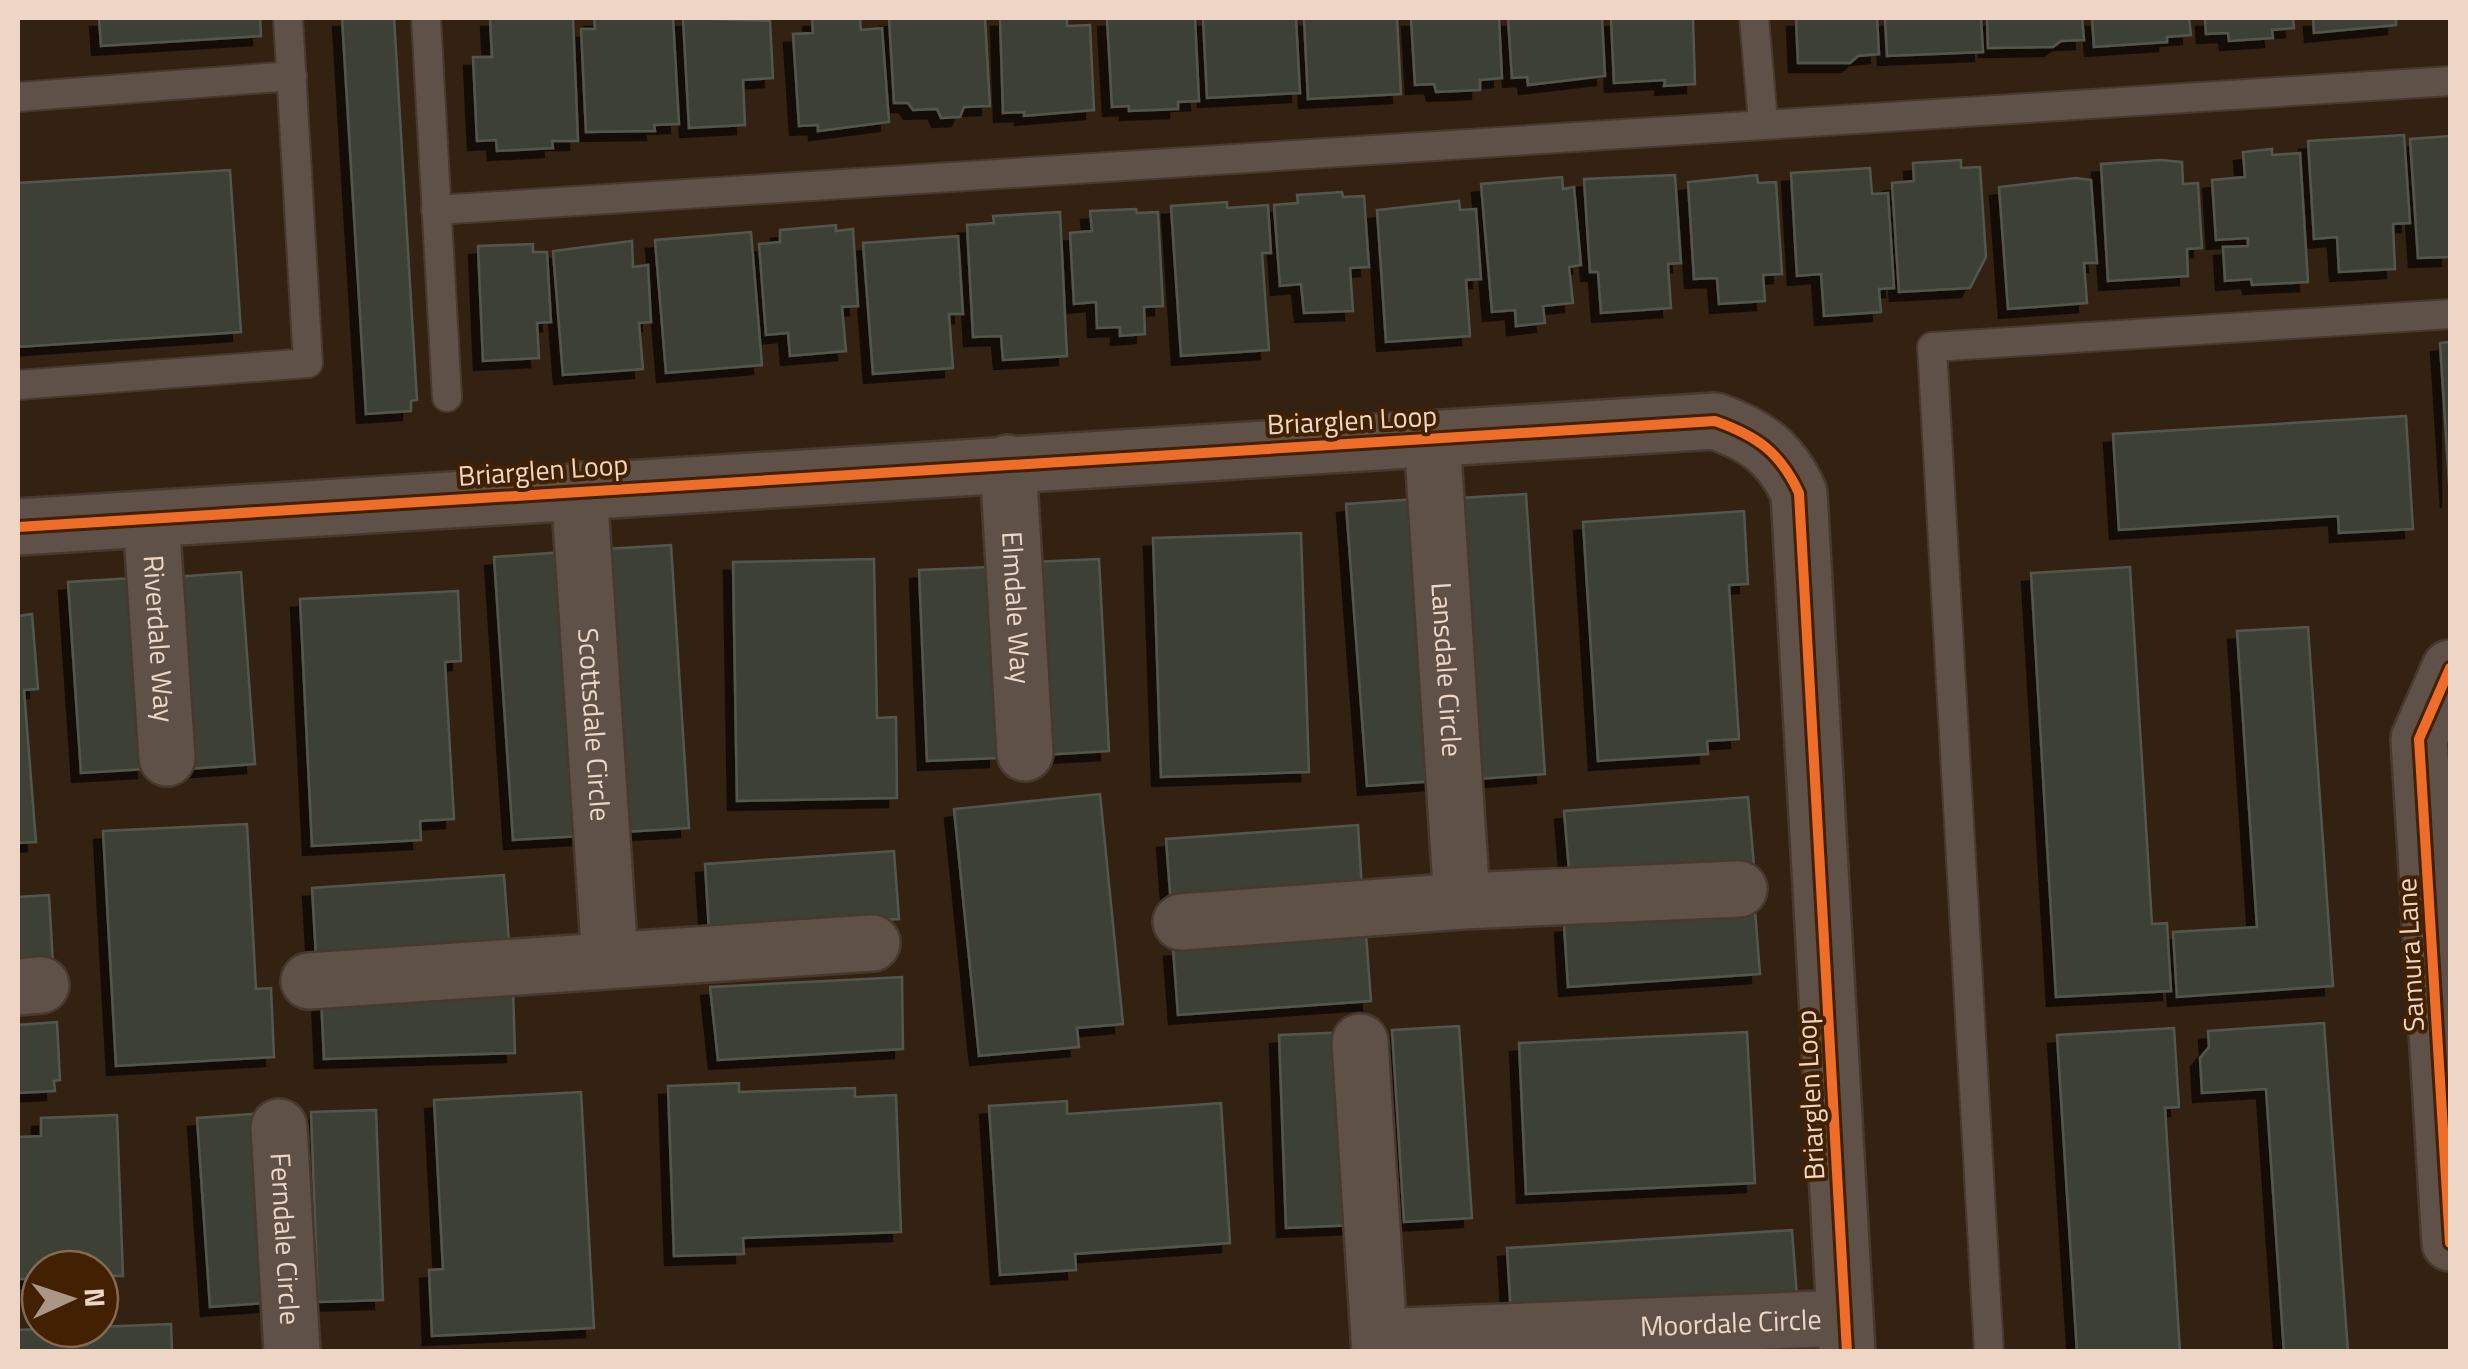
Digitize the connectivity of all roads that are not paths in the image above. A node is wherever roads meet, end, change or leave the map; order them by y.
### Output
1 (288, 18) edge
2 (426, 18) edge
3 (1754, 18) edge
4 (292, 76) junction
5 (2450, 80) edge
6 (18, 97) edge
7 (1763, 122) junction
8 (436, 210) junction
9 (2450, 314) edge
10 (18, 385) edge
11 (447, 398) dead end
12 (1432, 438) junction
13 (1008, 462) junction
14 (579, 490) junction
15 (152, 518) junction
16 (18, 527) edge
17 (2449, 668) edge
18 (1025, 753) dead end
19 (166, 758) dead end
20 (1739, 889) dead end
21 (1462, 901) junction
22 (1181, 922) dead end
23 (872, 942) dead end
24 (610, 960) junction
25 (309, 980) dead end
26 (2443, 1004) edge
27 (1360, 1042) dead end
28 (279, 1127) dead end
29 (2450, 1243) edge
30 (1846, 1335) edge
31 (1380, 1344) edge
32 (292, 1352) edge
33 (1989, 1352) edge

1 - 4 lane
2 - 8 lane
3 - 7 lane
4 - 6 lane
4 - 10 lane
5 - 7 lane
7 - 8 lane
8 - 11 lane
9 - 33 lane
12 - 13 street, Briarglen Loop
12 - 21 street, Lansdale Circle
12 - 30 street, Briarglen Loop
13 - 14 street, Briarglen Loop
13 - 18 street, Elmdale Way
14 - 15 street, Briarglen Loop
14 - 24 street, Scottsdale Circle
15 - 16 street, Briarglen Loop
15 - 19 street, Riverdale Way
17 - 26 street, Samura Lane
20 - 21 street
21 - 22 street
23 - 24 street
24 - 25 street
26 - 29 street, Samura Lane
27 - 31 street, Moordale Circle
28 - 32 street, Ferndale Circle
30 - 31 street, Moordale Circle

